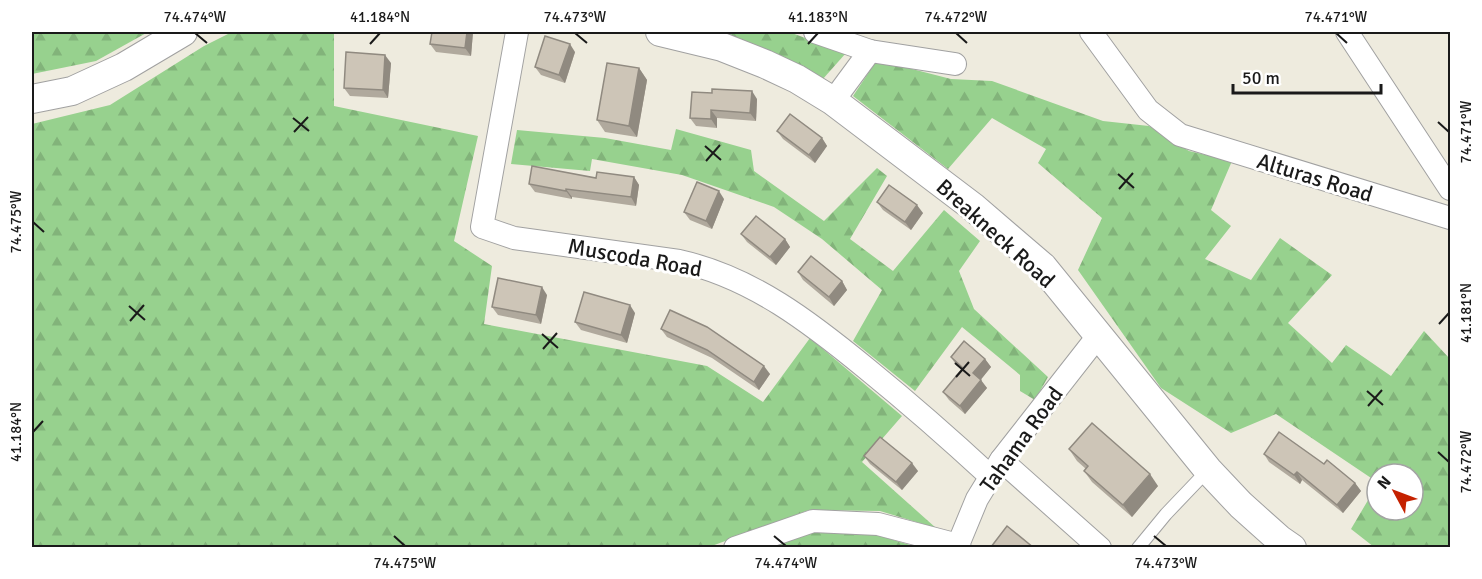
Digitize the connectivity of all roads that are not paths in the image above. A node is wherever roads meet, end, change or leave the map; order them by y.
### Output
1 (183, 32) edge
2 (517, 32) edge
3 (660, 32) edge
4 (815, 32) edge
5 (1091, 32) edge
6 (1347, 32) edge
7 (870, 51) junction
8 (955, 64) dead end
9 (32, 99) edge
10 (833, 101) junction
11 (1450, 189) edge
12 (1450, 218) edge
13 (1098, 336) junction
14 (996, 468) junction
15 (1209, 470) junction
16 (959, 546) edge
17 (735, 548) edge
18 (1100, 548) edge
19 (1138, 548) edge
20 (1292, 548) edge

1 - 9 street
2 - 14 street, Muscoda Road
3 - 10 street, Breakneck Road
4 - 7 street
5 - 12 street, Alturas Road
6 - 11 street
7 - 8 street
7 - 10 street
10 - 13 street, Breakneck Road
13 - 14 street, Tahama Road
13 - 15 street, Breakneck Road
14 - 16 street, Tahama Road
14 - 18 street, Muscoda Road
15 - 19 lane
15 - 20 street, Breakneck Road
16 - 17 street

